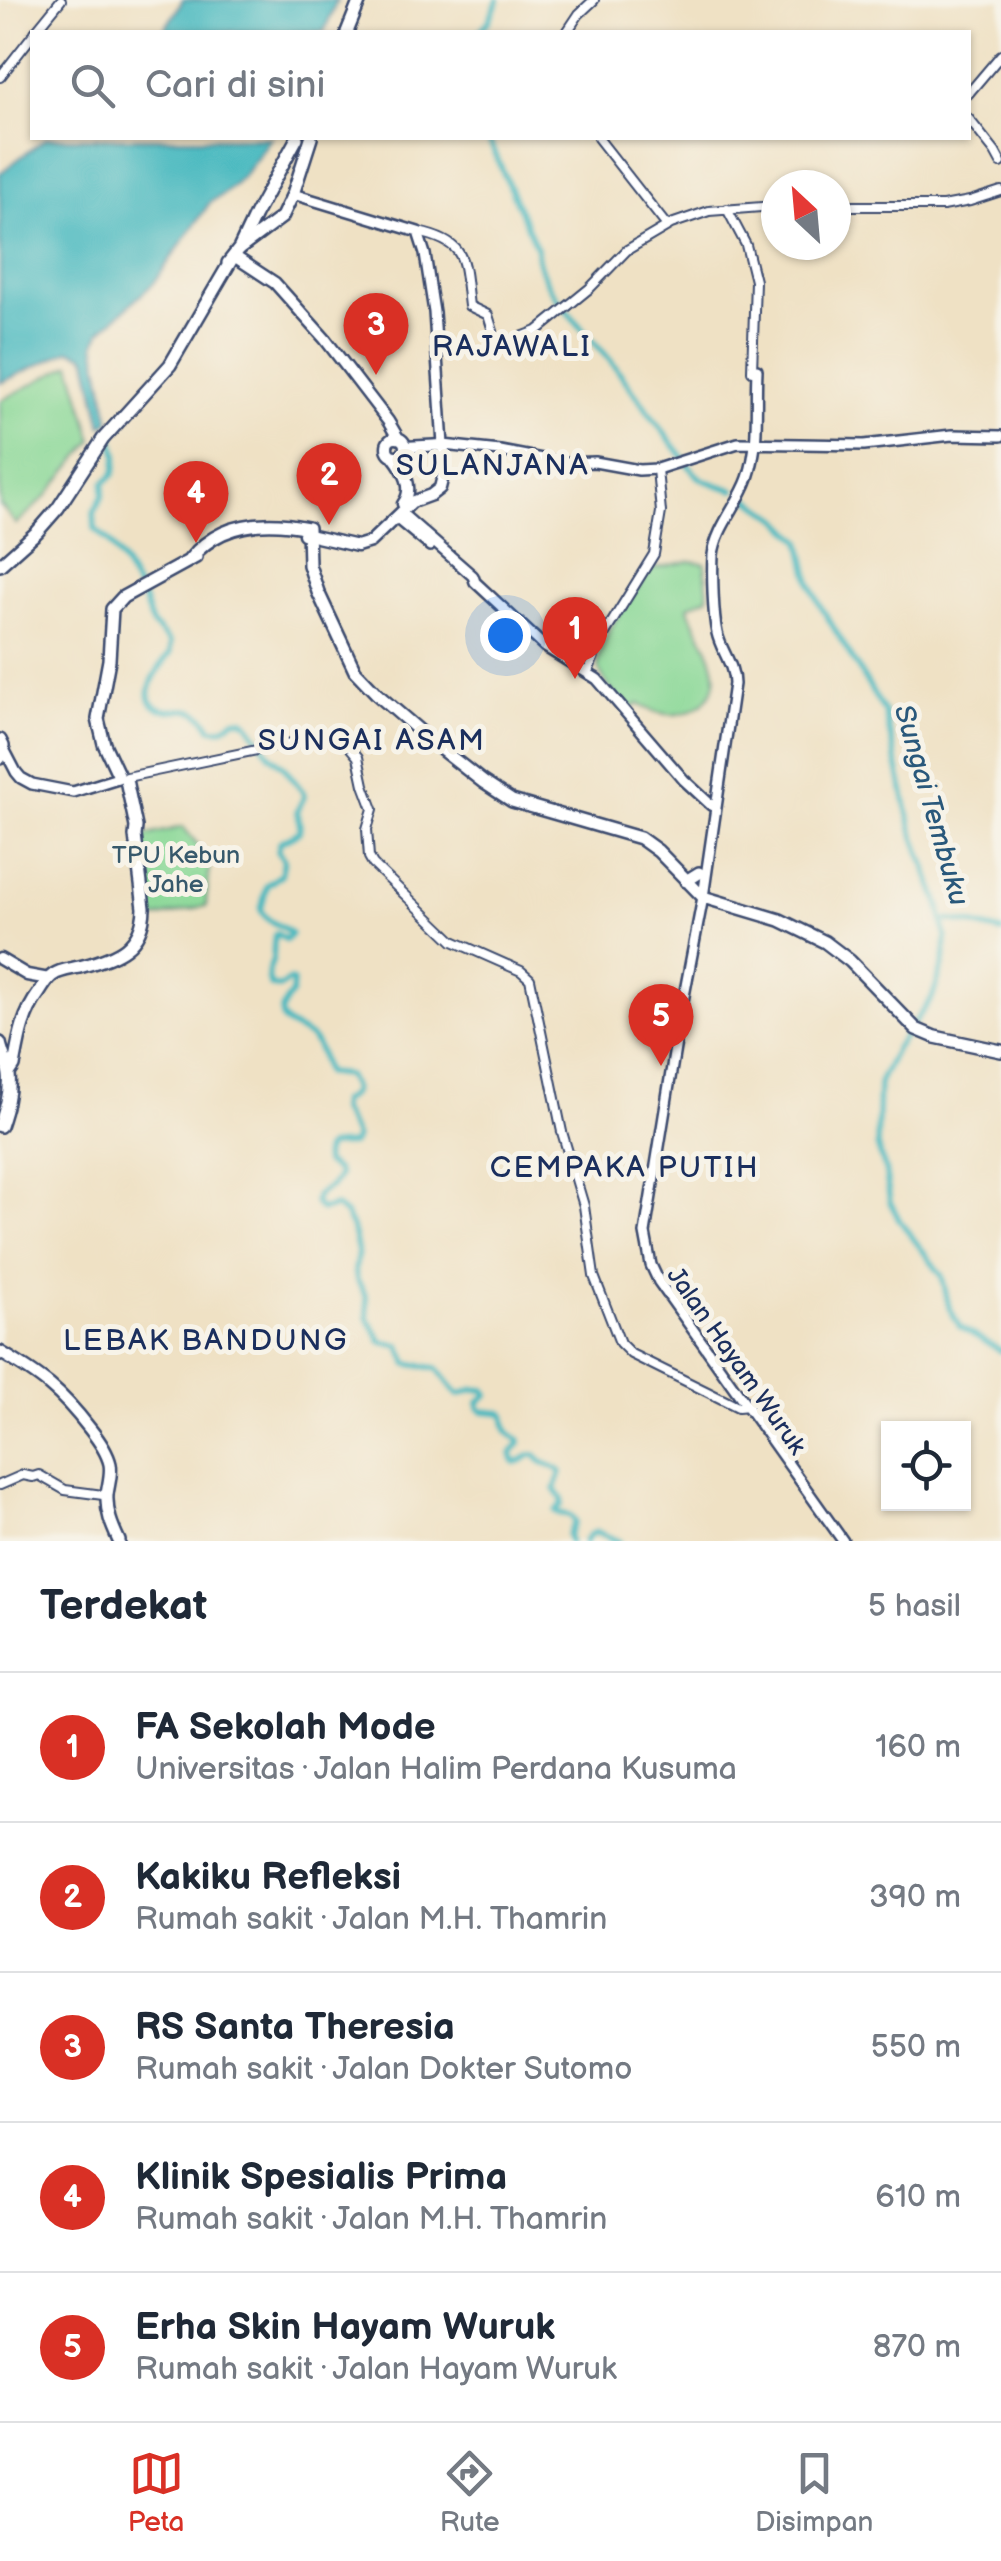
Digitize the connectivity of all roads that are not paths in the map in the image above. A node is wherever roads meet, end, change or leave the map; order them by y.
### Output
1 (61, 0) edge
2 (360, 0) edge
3 (591, 0) edge
4 (37, 30) edge
5 (348, 30) edge
6 (566, 30) edge
7 (30, 38) edge
8 (1001, 56) edge
9 (0, 76) edge
10 (971, 91) edge
11 (971, 122) edge
12 (296, 140) edge
13 (310, 140) edge
14 (602, 140) edge
15 (1001, 163) edge
16 (1001, 191) edge
17 (292, 194) junction
18 (851, 206) edge
19 (761, 207) edge
20 (729, 208) junction
21 (669, 225) junction
22 (418, 232) junction
23 (239, 252) junction
24 (754, 375) joint
25 (1001, 436) edge
26 (398, 442) junction
27 (754, 442) junction
28 (443, 445) junction
29 (657, 469) junction
30 (410, 500) junction
31 (398, 516) junction
32 (305, 531) junction
33 (0, 566) edge
34 (713, 605) junction
35 (588, 672) junction
36 (723, 739) junction
37 (1, 751) edge
38 (123, 776) junction
39 (711, 805) junction
40 (699, 873) junction
41 (686, 881) junction
42 (699, 899) junction
43 (0, 959) edge
44 (48, 979) junction
45 (0, 1042) edge
46 (1001, 1054) edge
47 (10, 1072) junction
48 (0, 1126) edge
49 (0, 1355) edge
50 (50, 1386) junction
51 (747, 1407) junction
52 (0, 1485) edge
53 (103, 1495) junction
54 (117, 1541) edge
55 (840, 1541) edge

1 - 4 street
2 - 5 highway
3 - 6 street
7 - 9 street
8 - 10 street
11 - 15 street
12 - 23 highway
13 - 17 highway
14 - 21 street
16 - 18 street
17 - 22 main road
17 - 23 highway
19 - 20 street
20 - 21 street
20 - 24 street
21 - 22 street
22 - 28 main road
23 - 26 main road
23 - 33 highway
24 - 27 main road
25 - 27 main road
26 - 28 main road
26 - 30 main road
27 - 29 main road
27 - 34 main road
27 - 34 main road
28 - 29 main road
28 - 30 main road
29 - 35 street
30 - 31 main road
30 - 32 main road
31 - 32 main road
31 - 35 main road
32 - 38 highway
32 - 41 highway
32 - 42 highway
34 - 36 main road
35 - 39 main road
36 - 39 main road
36 - 42 main road
37 - 38 main road
38 - 44 highway
38 - 51 street
39 - 40 main road
40 - 41 highway
40 - 42 main road
41 - 42 highway
42 - 46 highway
42 - 51 main road, Jalan Hayam Wuruk
43 - 44 main road
44 - 47 highway
45 - 47 highway
47 - 48 highway
49 - 50 highway
50 - 53 highway
50 - 54 highway
51 - 55 main road, Jalan Hayam Wuruk
52 - 53 street
53 - 54 highway

